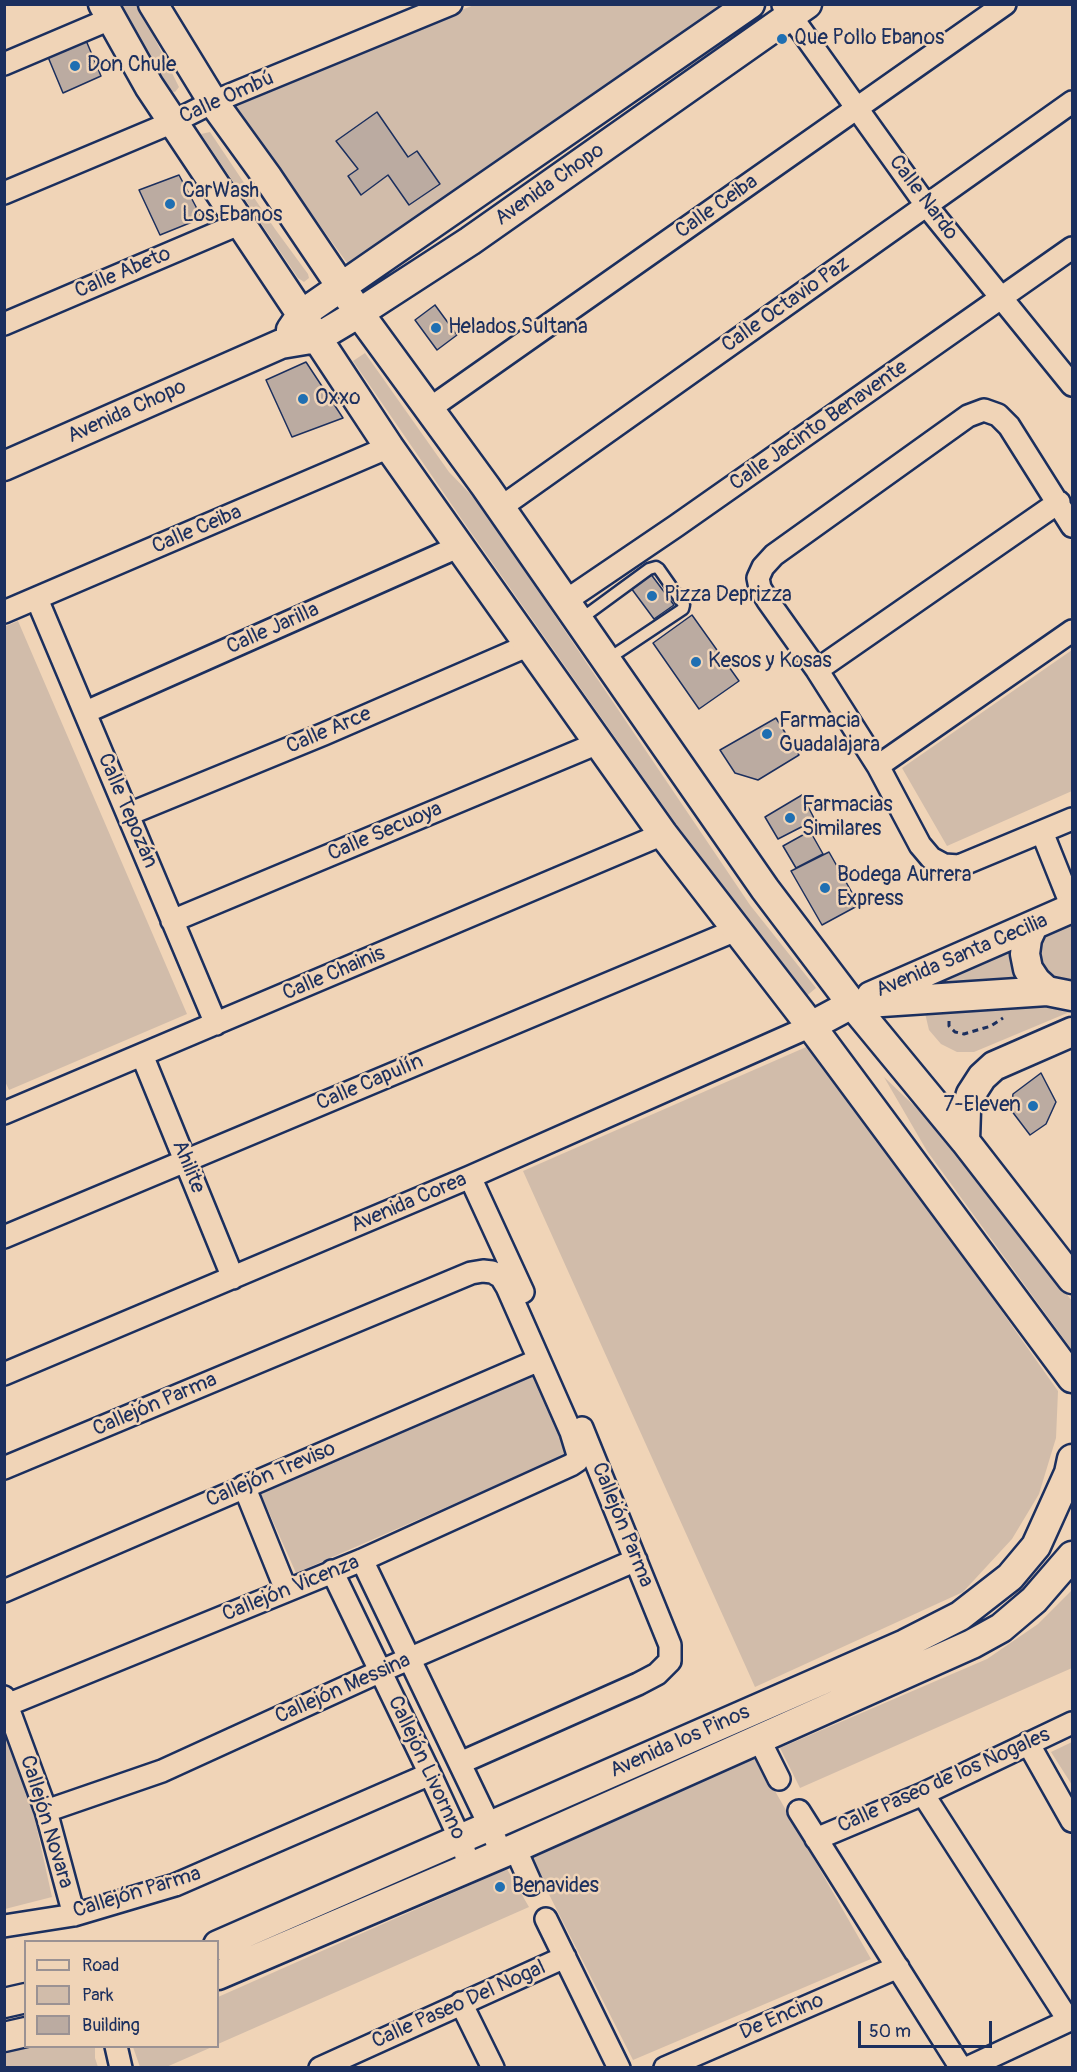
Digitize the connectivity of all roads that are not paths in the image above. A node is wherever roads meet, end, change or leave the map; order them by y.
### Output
1 (153, 4) edge
2 (451, 4) edge
3 (750, 4) edge
4 (1005, 4) edge
5 (793, 8) edge
6 (106, 12) edge
7 (4, 64) edge
8 (213, 102) junction
9 (1072, 102) edge
10 (858, 108) junction
11 (173, 122) junction
12 (4, 193) edge
13 (926, 205) junction
14 (241, 223) junction
15 (1072, 248) edge
16 (341, 288) junction
17 (1002, 298) junction
18 (358, 313) junction
19 (4, 324) edge
20 (310, 326) junction
21 (1072, 385) edge
22 (429, 409) junction
23 (389, 447) junction
24 (4, 465) edge
25 (1059, 502) junction
26 (500, 508) junction
27 (1072, 526) edge
28 (460, 546) junction
29 (37, 599) junction
30 (571, 611) junction
31 (4, 612) edge
32 (1072, 631) edge
33 (529, 645) junction
34 (605, 660) junction
35 (817, 670) junction
36 (86, 712) junction
37 (598, 743) junction
38 (878, 766) junction
39 (129, 814) junction
40 (1071, 823) edge
41 (1042, 832) junction
42 (663, 834) junction
43 (1072, 908) edge
44 (172, 921) junction
45 (1033, 926) junction
46 (736, 930) junction
47 (1060, 994) edge
48 (852, 1004) junction
49 (216, 1024) junction
50 (811, 1026) junction
51 (1072, 1032) edge
52 (142, 1055) junction
53 (6, 1110) edge
54 (964, 1141) junction
55 (185, 1160) junction
56 (470, 1177) junction
57 (4, 1237) edge
58 (233, 1278) junction
59 (1072, 1279) edge
60 (539, 1360) junction
61 (4, 1374) edge
62 (1072, 1378) edge
63 (1072, 1459) edge
64 (4, 1468) edge
65 (244, 1486) junction
66 (1072, 1556) edge
67 (362, 1560) junction
68 (636, 1560) junction
69 (332, 1572) junction
70 (1010, 1577) junction
71 (286, 1590) junction
72 (4, 1591) edge
73 (1034, 1600) junction
74 (410, 1659) junction
75 (381, 1671) junction
76 (6, 1701) edge
77 (1072, 1723) edge
78 (759, 1739) junction
79 (1028, 1743) junction
80 (460, 1763) junction
81 (430, 1774) junction
82 (779, 1779) dead end
83 (923, 1794) junction
84 (46, 1811) junction
85 (799, 1811) dead end
86 (1070, 1813) edge
87 (490, 1826) junction
88 (460, 1839) junction
89 (816, 1839) junction
90 (508, 1851) junction
91 (470, 1867) junction
92 (531, 1884) dead end
93 (74, 1915) junction
94 (546, 1919) dead end
95 (4, 1926) edge
96 (219, 1945) edge
97 (565, 1957) junction
98 (898, 1967) junction
99 (219, 1975) edge
100 (24, 1998) edge
101 (4, 2003) edge
102 (461, 2003) junction
103 (1071, 2020) edge
104 (24, 2032) edge
105 (4, 2037) edge
106 (116, 2048) edge
107 (363, 2059) edge
108 (121, 2067) edge
109 (320, 2067) edge
110 (493, 2067) edge
111 (619, 2067) edge
112 (665, 2067) edge
113 (961, 2067) edge
114 (967, 2067) edge

1 - 8 street
2 - 8 street, Calle Ombú
3 - 16 street, Avenida Chopo
4 - 10 street, Calle Ceiba
5 - 10 street, Calle Nardo
5 - 18 street, Avenida Chopo
6 - 7 street
6 - 11 street
8 - 11 street, Calle Ombú
8 - 16 street
9 - 13 street, Calle Octavio Paz
10 - 13 street, Calle Nardo
10 - 22 street, Calle Ceiba
11 - 12 street, Calle Ombú
11 - 14 street
13 - 17 street, Calle Nardo
13 - 26 street, Calle Octavio Paz
14 - 19 street, Calle Abeto
14 - 20 street
15 - 17 street, Calle Jacinto Benavente
16 - 18 street
16 - 20 street, Avenida Chopo
17 - 21 street, Calle Nardo
17 - 30 street, Calle Jacinto Benavente
18 - 20 street, Avenida Chopo
18 - 22 street
20 - 23 street
20 - 24 street, Avenida Chopo
22 - 26 street
23 - 28 street
23 - 29 street, Calle Ceiba
25 - 27 street
25 - 35 street
25 - 35 street
26 - 30 street
28 - 33 street
28 - 36 street, Calle Jarilla
29 - 31 street, Calle Ceiba
29 - 36 street, Calle Tepozán
30 - 34 street
30 - 34 lane
32 - 38 street
33 - 37 street
33 - 39 street, Calle Arce
34 - 48 street
35 - 38 street
36 - 39 street, Calle Tepozán
37 - 42 street
37 - 44 street, Calle Secuoya
38 - 41 street
39 - 44 street, Calle Tepozán
40 - 41 street
41 - 43 street
42 - 46 street
42 - 49 street, Calle Chainis
43 - 45 street, Avenida Santa Cecilia
44 - 49 street, Calle Tepozán
45 - 47 street
45 - 48 street, Avenida Santa Cecilia
46 - 50 street
46 - 55 street, Calle Capulín
47 - 48 street
48 - 50 street, Avenida Santa Cecilia
48 - 54 street
49 - 52 street, Calle Chainis
50 - 56 street, Avenida Corea
50 - 62 street
51 - 54 street
52 - 53 street, Calle Chainis
52 - 55 street, Ahilite
54 - 59 street
55 - 57 street, Calle Capulín
55 - 58 street, Ahilite
56 - 58 street, Avenida Corea
56 - 68 street, Callejón Parma
58 - 61 street, Avenida Corea
60 - 64 street, Callejón Parma
60 - 65 street, Callejón Treviso
60 - 67 street, Callejón Vicenza
63 - 70 street, Avenida los Pinos
65 - 71 street
65 - 72 street, Callejón Treviso
66 - 73 street, Avenida los Pinos
67 - 69 street, Callejón Vicenza
67 - 74 street, Callejón Livornno
68 - 74 street, Callejón Messina
68 - 80 street, Callejón Parma
69 - 71 street, Callejón Vicenza
69 - 75 street, Callejón Livornno
70 - 73 street
70 - 87 street, Avenida los Pinos
71 - 76 street, Callejón Vicenza
73 - 78 street, Avenida los Pinos
74 - 75 street, Callejón Messina
74 - 80 street, Callejón Livornno
75 - 81 street, Callejón Livornno
75 - 84 street, Callejón Messina
76 - 84 street, Callejón Novara
77 - 79 street, Calle Paseo de los Nogales
78 - 82 street
78 - 90 street, Avenida los Pinos
79 - 83 street, Calle Paseo de los Nogales
79 - 86 street
80 - 87 street, Callejón Livornno
81 - 88 street, Callejón Livornno
81 - 93 street, Callejón Parma
83 - 89 street, Calle Paseo de los Nogales
83 - 103 street
84 - 93 street, Callejón Novara
85 - 89 street
87 - 88 street, Avenida los Pinos
87 - 90 street, Callejón Livornno
88 - 91 street, Callejón Livornno
88 - 96 street, Avenida los Pinos
89 - 98 street
90 - 91 street, Avenida los Pinos
90 - 92 street, Callejón Livornno
91 - 99 street, Avenida los Pinos
93 - 95 street, Callejón Parma
94 - 97 street
97 - 102 street, Calle Paseo Del Nogal
97 - 111 street
98 - 112 street, De Encino
98 - 113 street
100 - 101 street
102 - 107 street, Calle Paseo Del Nogal
102 - 110 street
103 - 114 street
104 - 105 street
106 - 108 street
107 - 109 street, Calle Paseo Del Nogal

